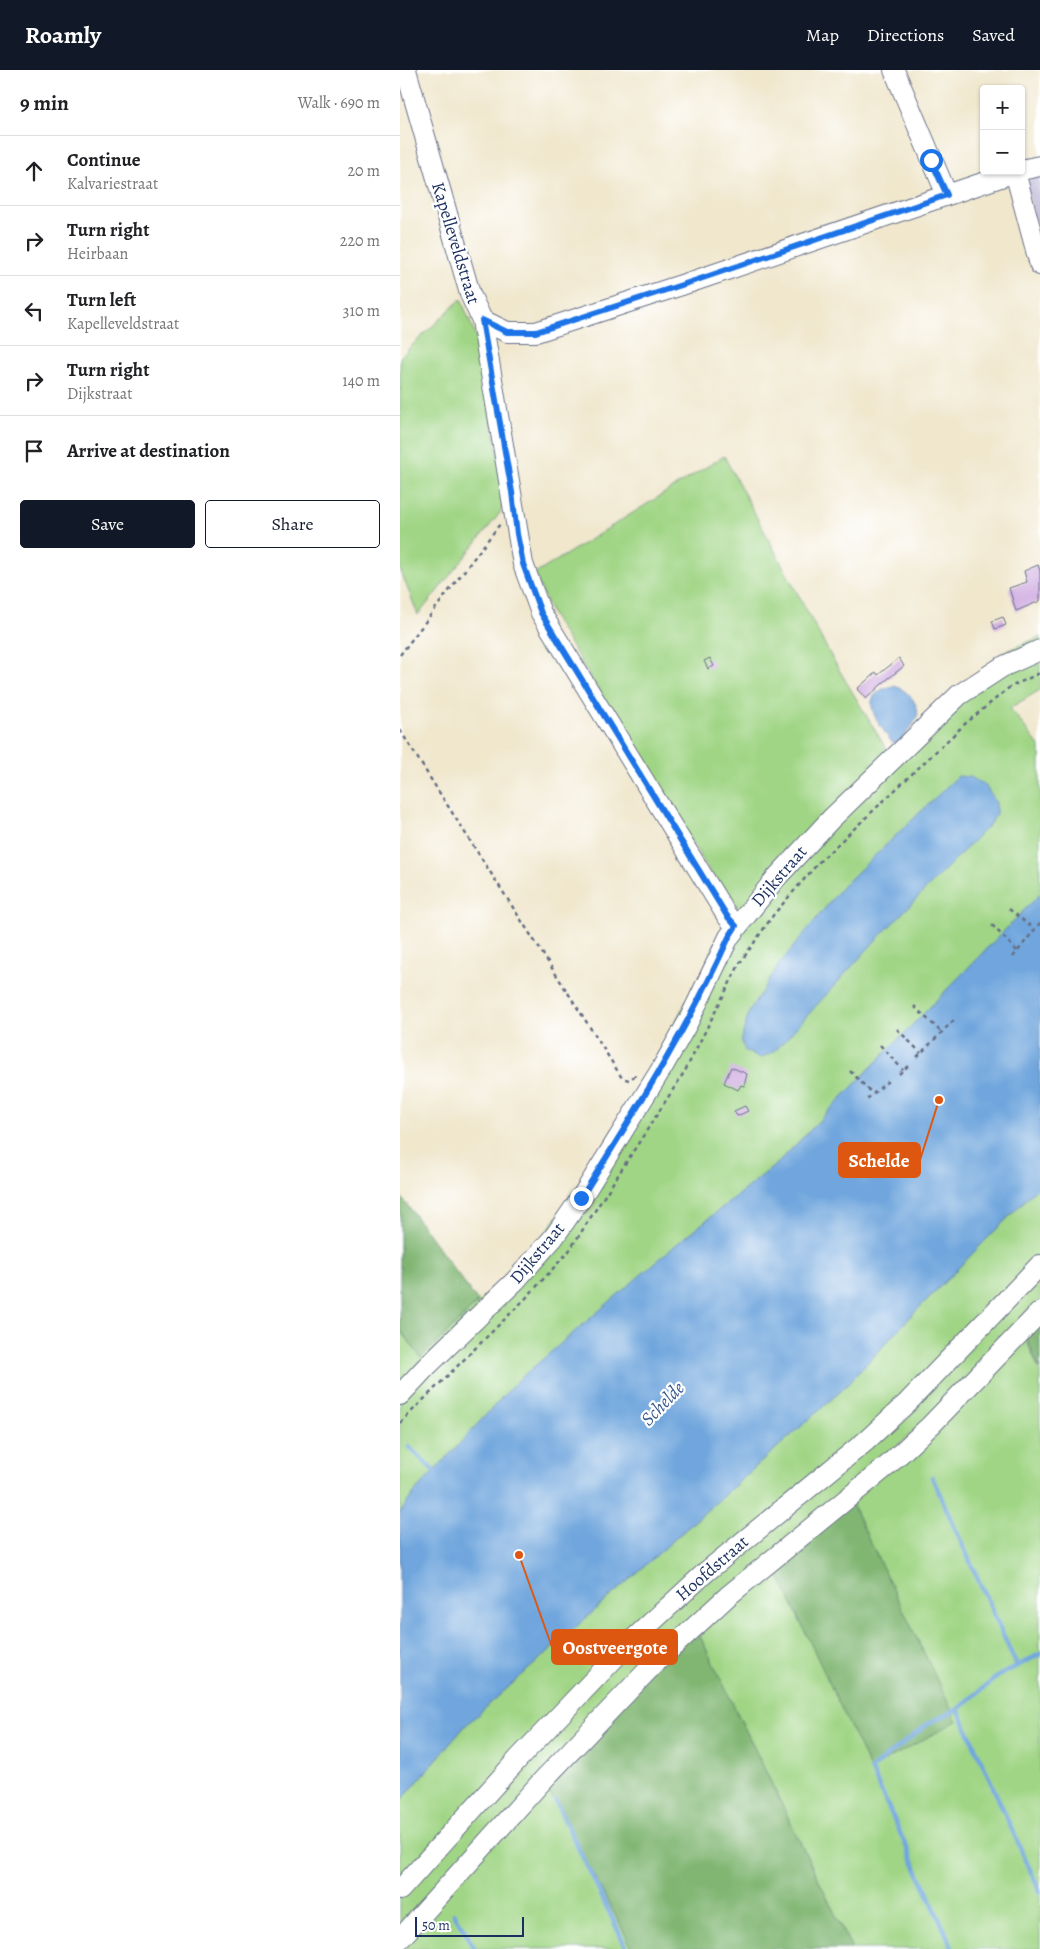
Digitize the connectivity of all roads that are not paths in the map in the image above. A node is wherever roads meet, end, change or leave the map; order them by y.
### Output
1 (406, 70) edge
2 (894, 70) edge
3 (1040, 166) edge
4 (1025, 169) edge
5 (1006, 175) edge
6 (1019, 175) edge
7 (947, 195) junction
8 (1040, 266) edge
9 (482, 320) junction
10 (1040, 650) edge
11 (736, 926) junction
12 (1040, 1265) edge
13 (1040, 1312) edge
14 (400, 1395) edge
15 (400, 1890) edge
16 (400, 1939) edge

1 - 9 street, Kapelleveldstraat
2 - 7 street
3 - 4 street
5 - 7 street
6 - 8 street
7 - 9 street
9 - 11 street, Kapelleveldstraat
10 - 11 street, Dijkstraat
11 - 14 street, Dijkstraat
12 - 15 street, Hoofdstraat
13 - 16 street

